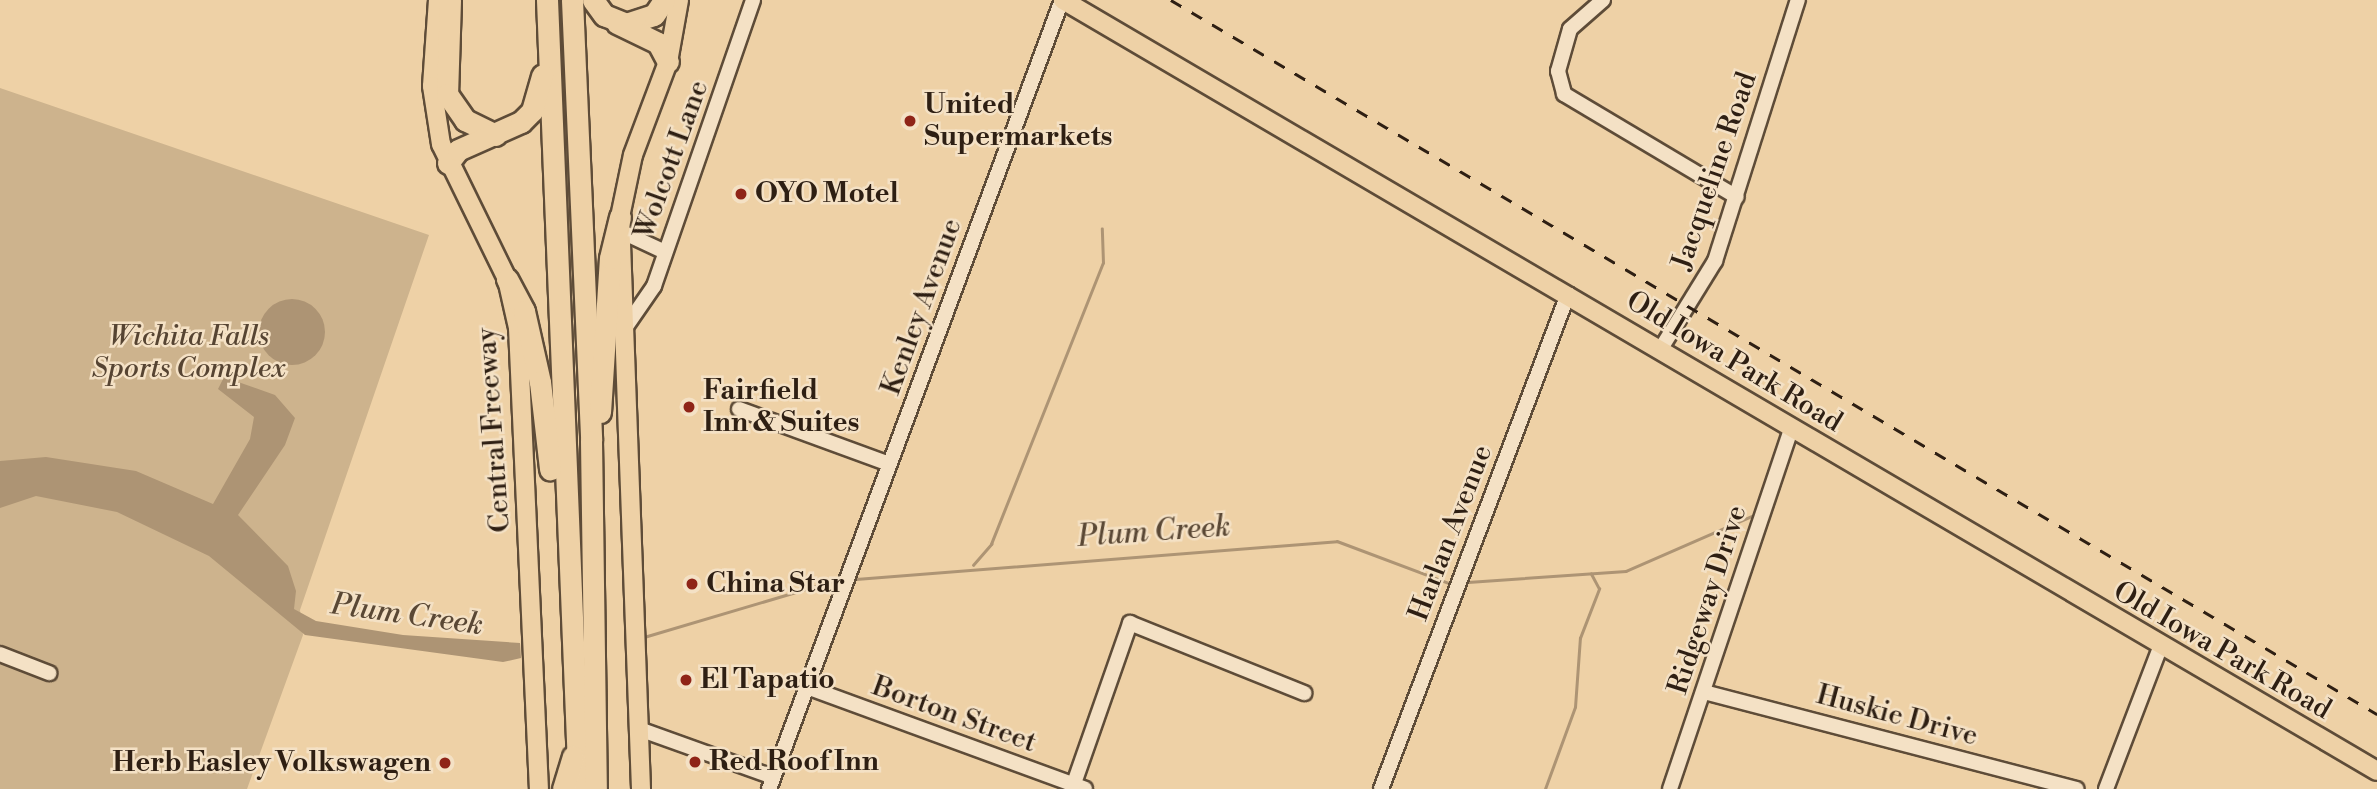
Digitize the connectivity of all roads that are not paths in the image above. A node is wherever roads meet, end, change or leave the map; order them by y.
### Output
1 (438, 0) edge
2 (450, 0) edge
3 (547, 0) edge
4 (572, 0) edge
5 (593, 0) edge
6 (664, 0) edge
7 (678, 0) edge
8 (753, 0) edge
9 (1063, 0) edge
10 (1603, 0) edge
11 (1798, 0) edge
12 (612, 20) junction
13 (548, 56) junction
14 (668, 62) junction
15 (496, 135) junction
16 (447, 163) junction
17 (1737, 197) junction
18 (620, 224) junction
19 (665, 252) junction
20 (507, 279) junction
21 (622, 290) junction
22 (1568, 294) junction
23 (648, 295) junction
24 (624, 331) junction
25 (1660, 350) junction
26 (739, 409) dead end
27 (1792, 427) junction
28 (591, 441) junction
29 (890, 464) junction
30 (566, 549) junction
31 (2161, 645) junction
32 (0, 654) edge
33 (49, 673) dead end
34 (807, 687) junction
35 (1703, 692) junction
36 (1304, 693) dead end
37 (639, 729) junction
38 (585, 738) junction
39 (2377, 771) edge
40 (771, 783) edge
41 (1077, 788) edge
42 (539, 789) edge
43 (563, 789) edge
44 (579, 789) edge
45 (596, 789) edge
46 (609, 789) edge
47 (641, 789) edge
48 (1381, 789) edge
49 (1670, 789) edge
50 (2077, 789) edge
51 (2106, 789) edge

1 - 16 main road, Central Freeway
2 - 15 highway
3 - 13 highway
4 - 28 highway
5 - 12 highway
6 - 12 highway
7 - 14 main road
8 - 19 street, Wolcott Lane
9 - 22 main road, Old Iowa Park Road
9 - 29 street, Kenley Avenue
10 - 17 street
11 - 17 street, Jacqueline Road
12 - 14 highway
13 - 15 highway
13 - 30 highway
14 - 18 main road
15 - 16 highway
16 - 20 main road, Central Freeway
17 - 25 street, Jacqueline Road
18 - 19 street
18 - 21 main road
18 - 28 highway
19 - 23 street, Wolcott Lane
20 - 30 highway
20 - 42 main road, Central Freeway
21 - 23 street
21 - 24 main road
22 - 25 main road, Old Iowa Park Road
22 - 48 street, Harlan Avenue
23 - 24 street, Wolcott Lane
24 - 37 main road
25 - 27 main road, Old Iowa Park Road
26 - 29 street
27 - 31 main road, Old Iowa Park Road
27 - 35 street, Ridgeway Drive
28 - 38 highway
29 - 34 street, Kenley Avenue
30 - 38 highway
31 - 39 main road, Old Iowa Park Road
31 - 51 street
32 - 33 street
34 - 40 street, Kenley Avenue
34 - 41 street, Borton Street
35 - 49 street, Ridgeway Drive
35 - 50 street, Huskie Drive
36 - 41 street
37 - 40 street
37 - 47 main road
38 - 43 highway
38 - 44 highway
38 - 45 highway
38 - 46 highway

